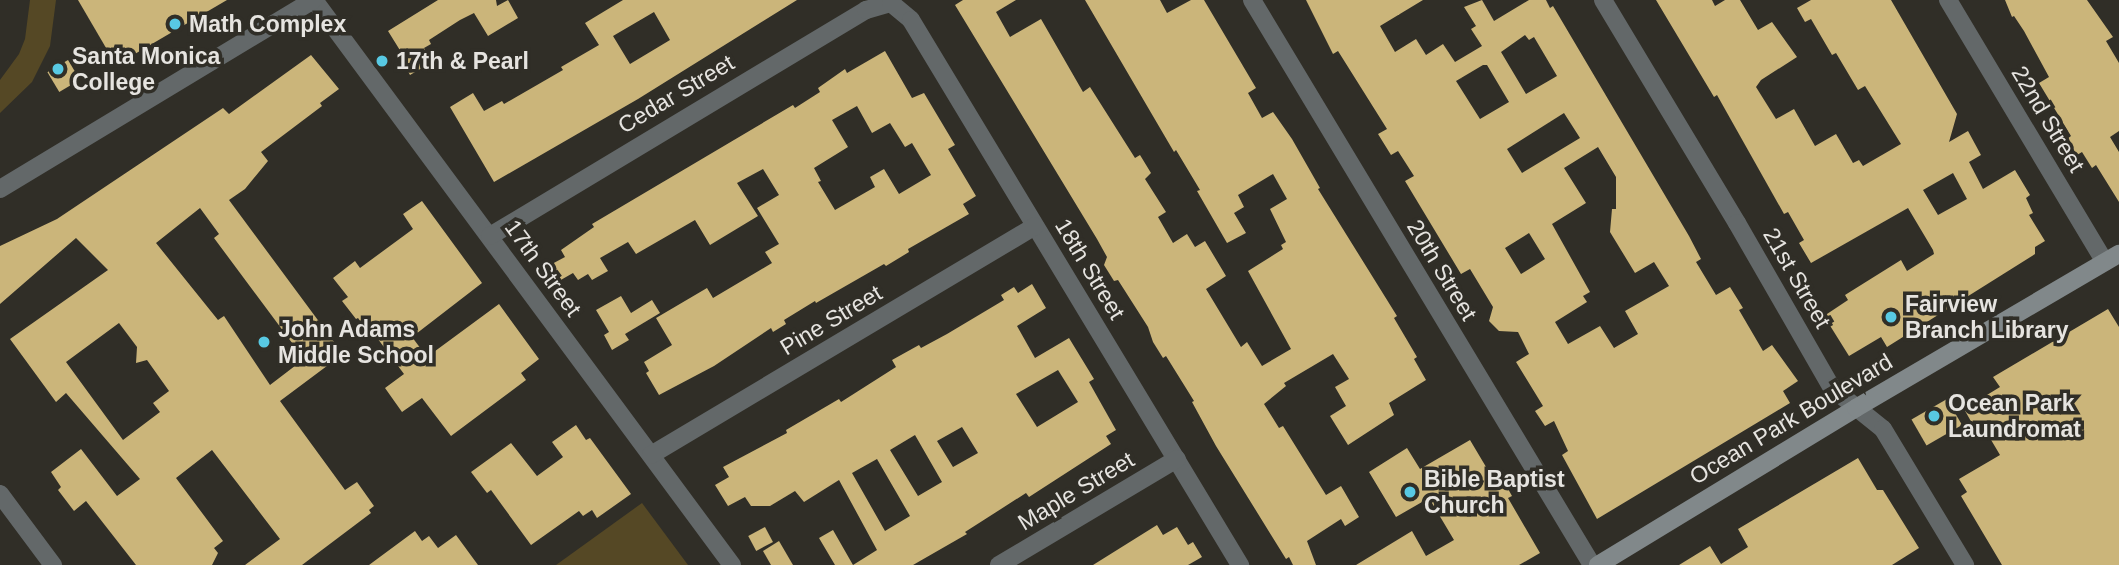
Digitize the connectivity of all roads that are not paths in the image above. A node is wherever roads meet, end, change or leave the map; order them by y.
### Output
1 (314, 0) edge
2 (1252, 0) edge
3 (1603, 0) edge
4 (1948, 0) edge
5 (891, 3) joint
6 (0, 189) edge
7 (1035, 226) junction
8 (490, 236) junction
9 (2112, 258) edge
10 (1856, 408) junction
11 (651, 455) junction
12 (1177, 459) junction
13 (0, 494) edge
14 (53, 565) edge
15 (733, 565) edge
16 (999, 565) edge
17 (1240, 565) edge
18 (1592, 565) edge
19 (1598, 565) edge
20 (1965, 565) edge

1 - 6 street
1 - 8 street, 17th Street
2 - 18 street, 20th Street
3 - 10 street, 21st Street
4 - 9 street, 22nd Street
5 - 7 street, 18th Street
5 - 8 street, Cedar Street
7 - 11 street, Pine Street
7 - 12 street, 18th Street
8 - 11 street, 17th Street
9 - 10 street, Ocean Park Boulevard
10 - 19 street, Ocean Park Boulevard
10 - 20 street, 21st Street
11 - 15 street, 17th Street
12 - 16 street, Maple Street
12 - 17 street, 18th Street
13 - 14 street

